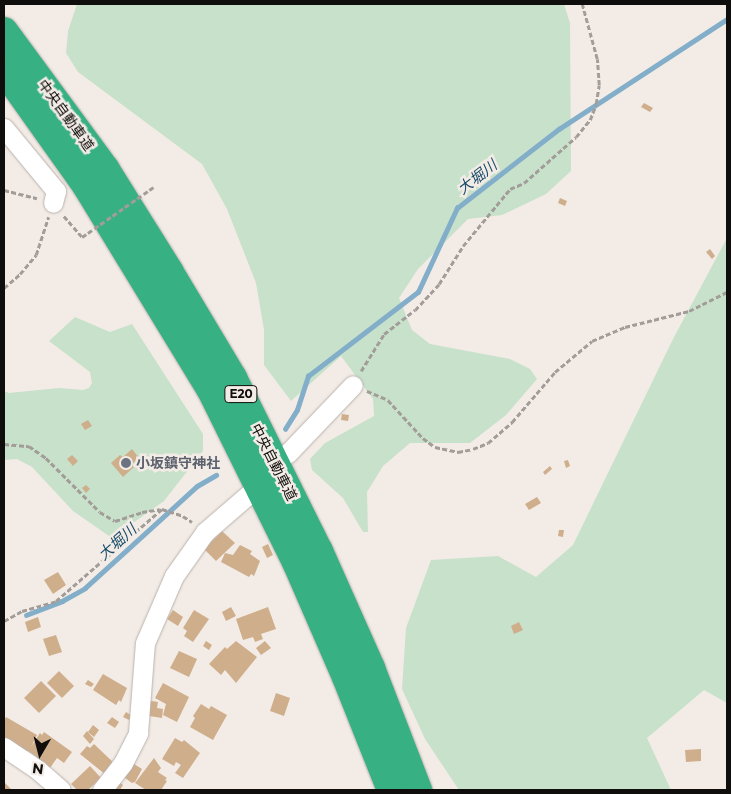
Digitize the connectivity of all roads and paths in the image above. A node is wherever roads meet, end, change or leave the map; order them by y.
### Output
1 (582, 4) edge
2 (4, 31) edge
3 (4, 70) edge
4 (4, 128) edge
5 (155, 186) dead end
6 (4, 190) edge
7 (53, 202) junction
8 (4, 288) edge
9 (727, 292) edge
10 (353, 385) junction
11 (4, 444) edge
12 (287, 454) dead end
13 (249, 494) dead end
14 (162, 509) junction
15 (205, 532) junction
16 (4, 621) edge
17 (4, 747) edge
18 (54, 788) edge
19 (102, 790) edge
20 (392, 790) edge
21 (418, 790) edge

1 - 10 path
2 - 21 highway, 中央自動車道 / E20
3 - 20 highway, 中央自動車道 / E20
4 - 7 street
5 - 7 path, bridge
6 - 7 path
7 - 8 path
9 - 10 path
10 - 12 street
11 - 14 path
13 - 15 street
14 - 15 path
14 - 16 path
15 - 19 street
17 - 18 street

